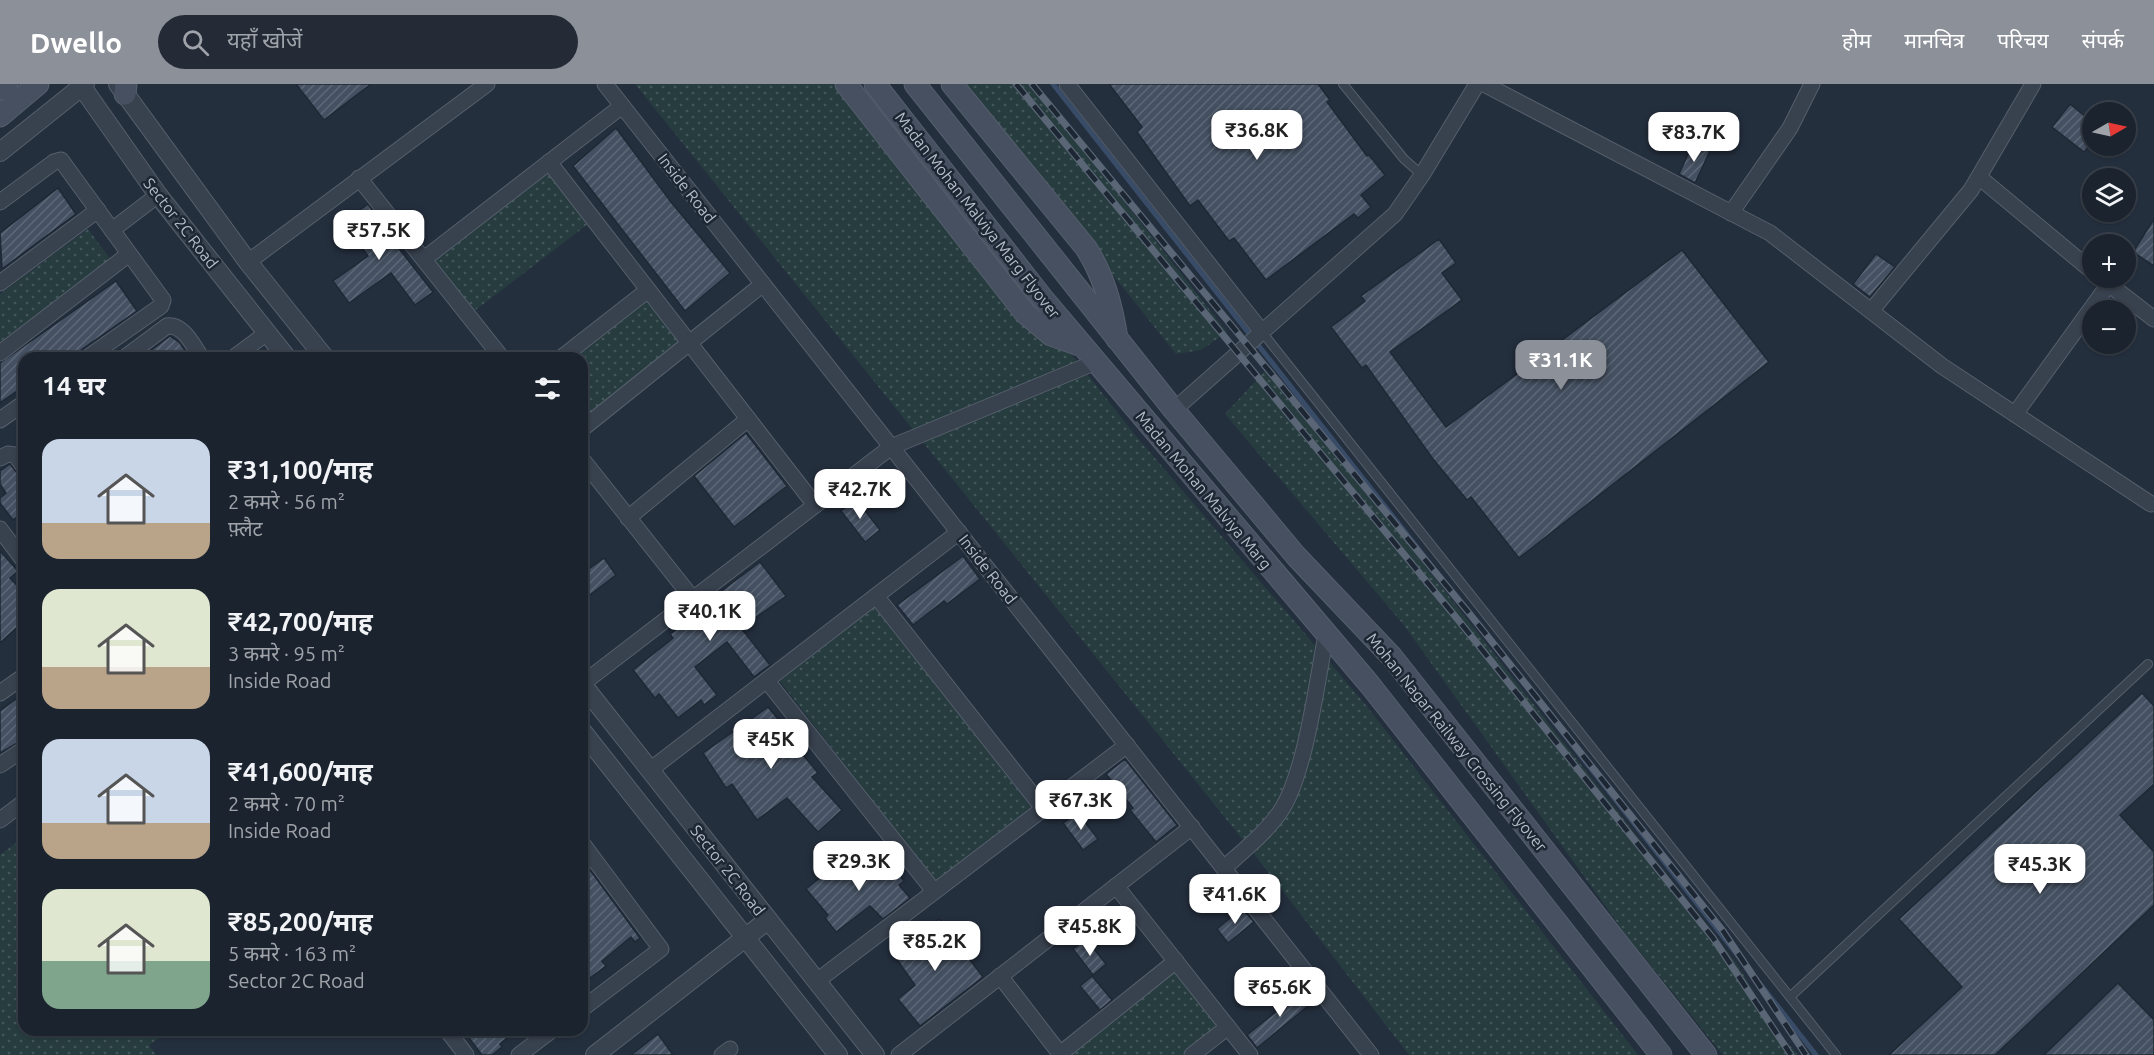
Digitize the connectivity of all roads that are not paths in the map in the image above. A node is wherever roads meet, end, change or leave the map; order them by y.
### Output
1 (7, 84) edge
2 (38, 84) edge
3 (487, 84) edge
4 (605, 84) edge
5 (846, 84) edge
6 (875, 84) edge
7 (915, 84) edge
8 (952, 84) edge
9 (1067, 84) edge
10 (1343, 84) edge
11 (1477, 84) edge
12 (1484, 84) edge
13 (1812, 84) edge
14 (2032, 84) edge
15 (82, 85) edge
16 (123, 87) edge
17 (0, 89) edge
18 (622, 106) junction
19 (0, 116) edge
20 (0, 152) edge
21 (549, 162) junction
22 (1422, 175) junction
23 (1979, 177) junction
24 (359, 178) junction
25 (158, 195) junction
26 (0, 202) edge
27 (98, 210) junction
28 (1731, 213) junction
29 (112, 230) junction
30 (129, 254) junction
31 (424, 259) junction
32 (248, 262) junction
33 (2082, 263) edge
34 (0, 283) edge
35 (763, 284) junction
36 (2100, 288) edge
37 (2114, 288) edge
38 (648, 290) junction
39 (1871, 311) junction
40 (2154, 319) edge
41 (267, 333) junction
42 (1261, 333) junction
43 (1117, 339) junction
44 (690, 343) junction
45 (0, 352) edge
46 (95, 352) edge
47 (132, 352) edge
48 (198, 352) edge
49 (241, 352) edge
50 (282, 352) edge
51 (320, 352) edge
52 (497, 352) edge
53 (569, 352) edge
54 (1089, 354) junction
55 (18, 407) edge
56 (1174, 410) junction
57 (2015, 414) junction
58 (748, 419) junction
59 (0, 420) edge
60 (588, 424) edge
61 (891, 447) junction
62 (0, 458) edge
63 (18, 459) edge
64 (588, 467) edge
65 (2151, 504) dead end
66 (815, 505) junction
67 (628, 518) junction
68 (0, 529) edge
69 (959, 532) junction
70 (18, 553) edge
71 (876, 596) junction
72 (693, 599) junction
73 (1326, 635) junction
74 (2148, 664) dead end
75 (588, 679) edge
76 (18, 680) edge
77 (766, 681) junction
78 (588, 692) edge
79 (0, 693) edge
80 (588, 744) edge
81 (1126, 745) junction
82 (18, 752) edge
83 (0, 765) edge
84 (650, 770) junction
85 (18, 806) edge
86 (1043, 808) junction
87 (0, 820) edge
88 (1192, 827) junction
89 (588, 851) edge
90 (1224, 868) junction
91 (1116, 886) junction
92 (934, 891) junction
93 (768, 920) junction
94 (745, 939) junction
95 (1176, 961) junction
96 (1000, 976) junction
97 (817, 981) junction
98 (1790, 997) junction
99 (588, 1004) edge
100 (1228, 1027) junction
101 (452, 1036) edge
102 (544, 1036) edge
103 (1365, 1053) edge
104 (836, 1054) edge
105 (466, 1055) edge
106 (519, 1055) edge
107 (596, 1055) edge
108 (875, 1055) edge
109 (899, 1055) edge
110 (1061, 1055) edge
111 (1192, 1055) edge
112 (1250, 1055) edge
113 (1661, 1055) edge
114 (1706, 1055) edge
115 (1836, 1055) edge

1 - 17 main road
2 - 19 main road
3 - 24 street
4 - 18 street, Inside Road
5 - 54 main road
6 - 54 main road, Madan Mohan Malviya Marg Flyover
7 - 43 main road, Madan Mohan Malviya Marg Flyover
8 - 43 main road
9 - 42 street
10 - 22 lane
11 - 22 street
12 - 28 street
13 - 28 street
14 - 23 street
15 - 20 street
15 - 25 street, Sector 2C Road
16 - 32 street, Sector 2C Road
18 - 21 street
18 - 35 street, Inside Road
21 - 31 street
21 - 38 street
22 - 42 street
23 - 33 street
23 - 39 street
24 - 31 street
24 - 32 street
25 - 29 street
25 - 41 street, Sector 2C Road
26 - 27 street
27 - 29 street
27 - 34 street
28 - 39 street
29 - 30 street
30 - 45 street
30 - 46 street
31 - 52 street
32 - 51 street, Sector 2C Road
35 - 44 street
35 - 61 street, Inside Road
36 - 57 street
37 - 40 street
38 - 44 street
38 - 53 street
39 - 57 street
41 - 49 street
41 - 50 street, Sector 2C Road
42 - 56 street
42 - 98 lane
43 - 56 main road, Madan Mohan Malviya Marg
44 - 58 street
44 - 60 street
47 - 48 street
54 - 61 street
54 - 73 main road, Madan Mohan Malviya Marg
55 - 59 street
56 - 114 main road, Mohan Nagar Railway Crossing Flyover
57 - 65 street
58 - 66 street
58 - 67 street
61 - 66 street
61 - 69 street, Inside Road
62 - 63 street
64 - 67 street
66 - 72 street
67 - 72 street
68 - 70 street
69 - 71 street
69 - 81 street, Inside Road
71 - 77 street
71 - 86 street
72 - 75 street
73 - 90 street
73 - 113 main road, Mohan Nagar Railway Crossing Flyover
74 - 98 lane
76 - 79 street
77 - 84 street
77 - 92 street
78 - 84 street, Sector 2C Road
80 - 94 street, Sector 2C Road
81 - 86 street
81 - 88 street, Inside Road
82 - 83 street
84 - 93 street, Sector 2C Road
85 - 87 street
86 - 92 street
88 - 90 street, Inside Road
88 - 91 street
89 - 99 street
90 - 103 street, Inside Road
91 - 95 street
91 - 96 street
92 - 97 street
93 - 94 street
93 - 97 street, Sector 2C Road
94 - 104 street, Sector 2C Road
94 - 107 street
95 - 100 street
95 - 110 street
96 - 109 street
96 - 110 street
97 - 108 street, Sector 2C Road
98 - 115 lane
100 - 111 street
100 - 112 street
101 - 105 street
102 - 106 street

